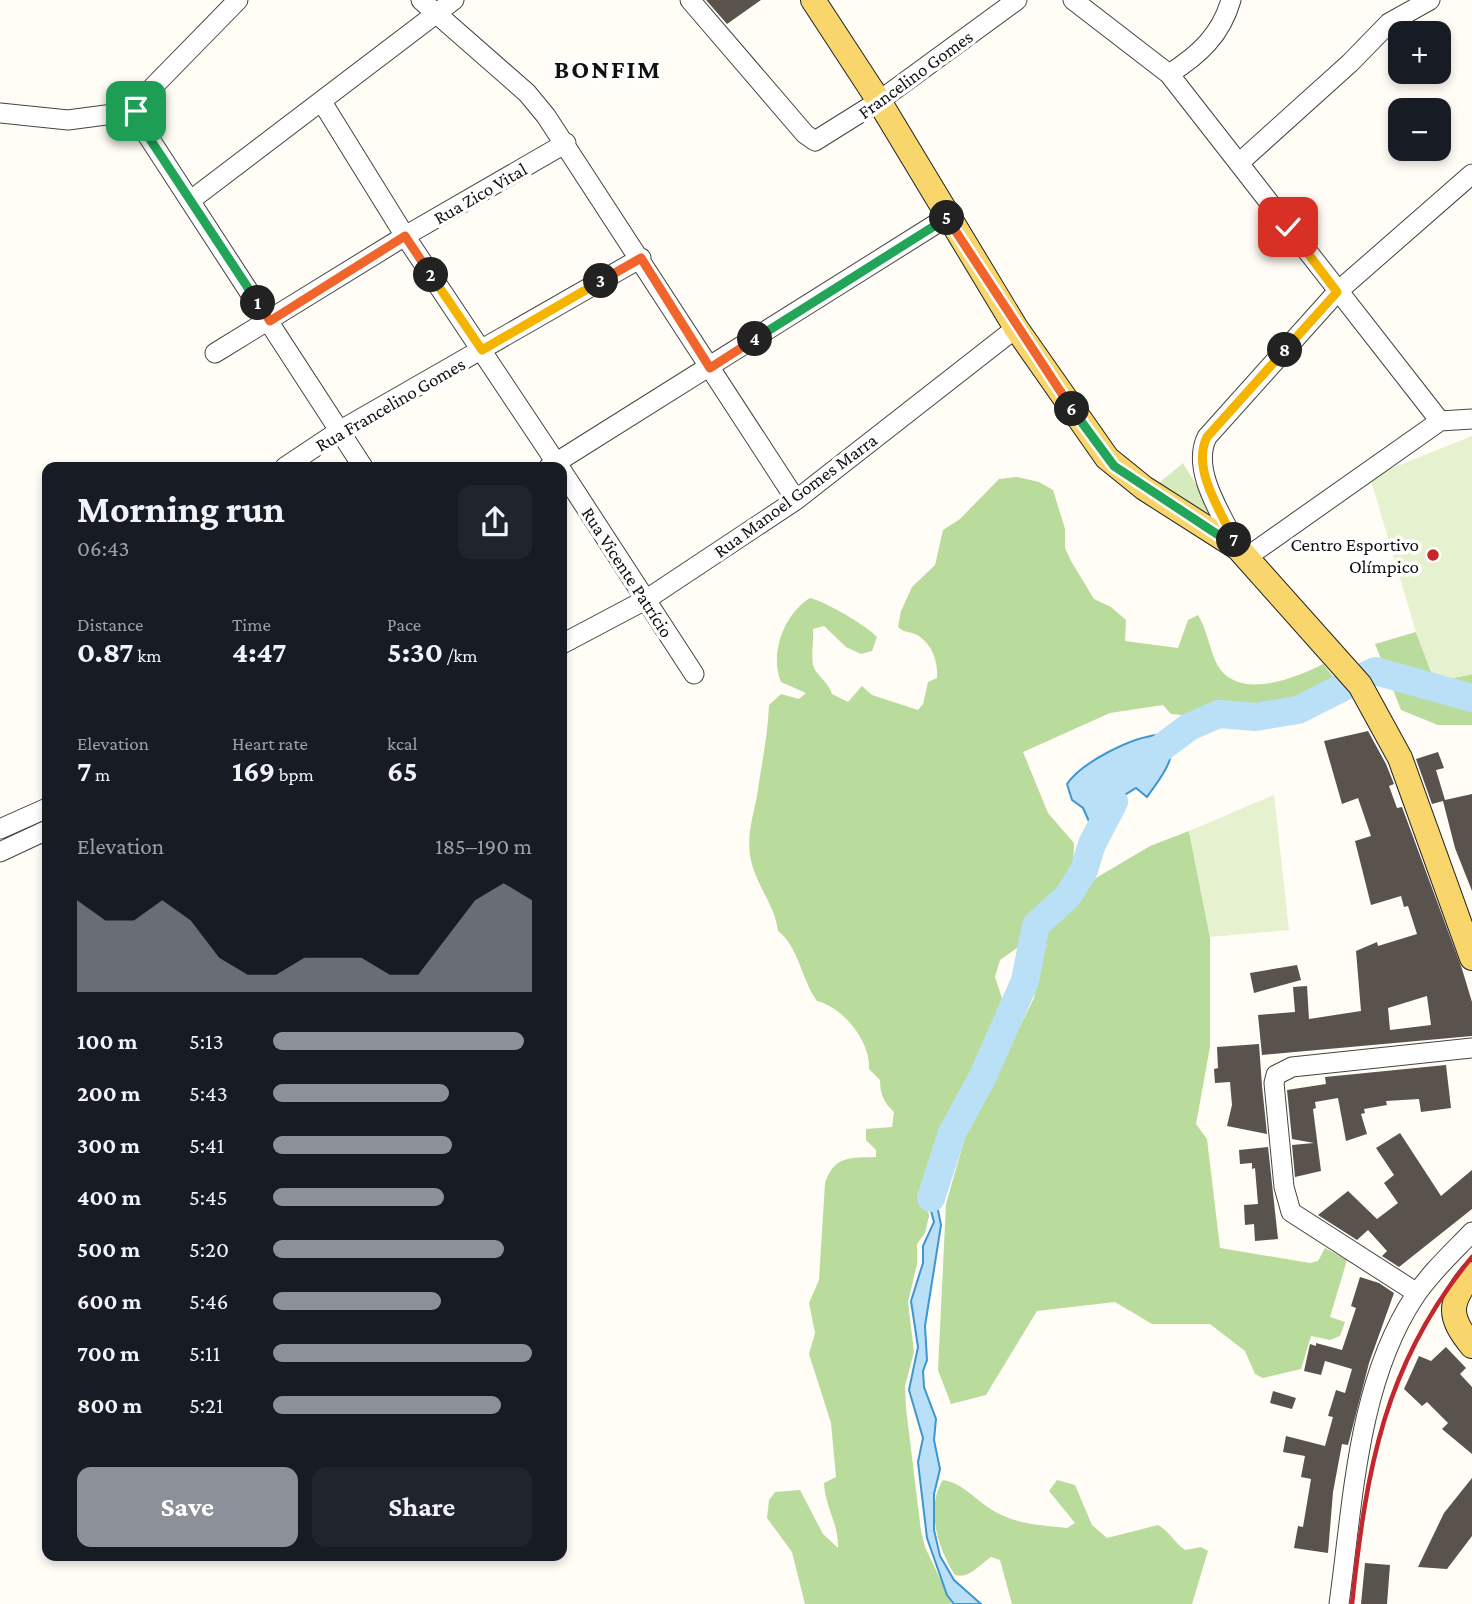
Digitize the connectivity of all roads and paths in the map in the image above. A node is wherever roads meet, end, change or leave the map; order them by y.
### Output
1 (238, 0) edge
2 (421, 0) edge
3 (454, 0) edge
4 (690, 0) edge
5 (813, 0) edge
6 (1017, 0) edge
7 (1073, 0) edge
8 (1231, 0) edge
9 (1430, 0) edge
10 (436, 13) junction
11 (1169, 74) junction
12 (878, 101) junction
13 (321, 102) junction
14 (136, 111) junction
15 (0, 113) edge
16 (566, 144) junction
17 (1239, 163) junction
18 (1472, 174) edge
19 (191, 200) junction
20 (947, 217) junction
21 (405, 236) junction
22 (641, 258) junction
23 (1337, 292) junction
24 (270, 321) junction
25 (1016, 328) junction
26 (482, 350) junction
27 (215, 353) dead end
28 (710, 368) junction
29 (1472, 419) edge
30 (1440, 421) junction
31 (340, 431) junction
32 (293, 462) edge
33 (360, 462) edge
34 (554, 462) edge
35 (565, 462) edge
36 (567, 482) edge
37 (796, 500) junction
38 (1242, 553) junction
39 (647, 599) junction
40 (567, 641) edge
41 (694, 674) dead end
42 (42, 810) edge
43 (0, 829) edge
44 (42, 832) edge
45 (0, 852) edge
46 (1472, 958) edge
47 (1472, 1048) edge
48 (1472, 1233) edge
49 (1472, 1274) edge
50 (1417, 1293) junction
51 (1472, 1346) edge
52 (1339, 1604) edge

1 - 14 street
2 - 10 street
3 - 10 street
4 - 12 street, Francelino Gomes
5 - 12 main road
6 - 12 street, Francelino Gomes
7 - 11 street
8 - 11 street
9 - 17 street
10 - 13 street
10 - 16 street
11 - 17 street
12 - 20 main road
13 - 19 street
13 - 21 street, Rua Vicente Patrício
14 - 15 street
14 - 19 street
16 - 21 street, Rua Zico Vital
16 - 22 street
17 - 23 street
18 - 23 street
19 - 24 street
20 - 25 main road
20 - 28 street
21 - 24 street, Rua Zico Vital
21 - 26 street, Rua Vicente Patrício
22 - 26 street, Rua Francelino Gomes
22 - 28 street
23 - 30 street
23 - 38 street
24 - 27 street, Rua Zico Vital
24 - 31 street
25 - 37 street, Rua Manoel Gomes Marra
25 - 38 main road
26 - 31 street, Rua Francelino Gomes
26 - 34 street, Rua Vicente Patrício
28 - 35 street
28 - 37 street
29 - 30 street
30 - 38 street
31 - 32 street, Rua Francelino Gomes
31 - 33 street
36 - 39 street, Rua Vicente Patrício
37 - 39 street, Rua Manoel Gomes Marra
38 - 46 main road
39 - 40 street, Rua Manoel Gomes Marra
39 - 41 street, Rua Vicente Patrício
42 - 43 street
44 - 45 street
47 - 50 street
48 - 50 street
49 - 51 main road
50 - 52 street

